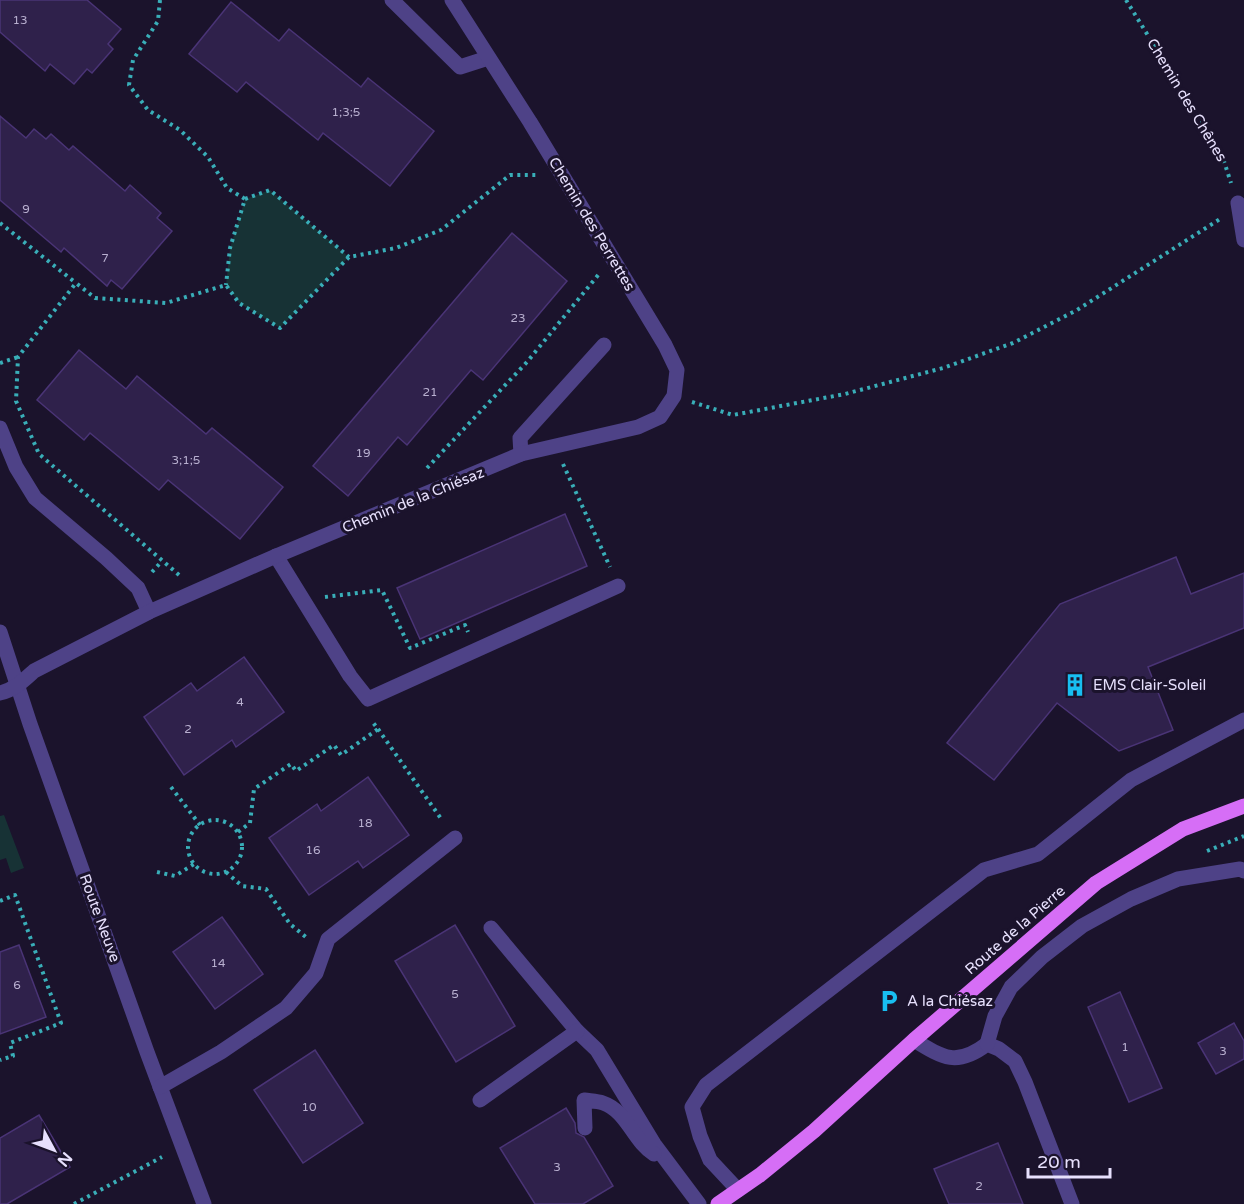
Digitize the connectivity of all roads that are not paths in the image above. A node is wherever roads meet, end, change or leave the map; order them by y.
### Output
1 (392, 0) edge
2 (452, 0) edge
3 (488, 58) junction
4 (1238, 204) road end
5 (1244, 240) edge
6 (604, 345) dead end
7 (674, 396) joint
8 (0, 428) edge
9 (521, 454) junction
10 (276, 555) junction
11 (618, 586) road end
12 (149, 612) junction
13 (0, 632) edge
14 (19, 685) junction
15 (0, 693) edge
16 (1244, 720) edge
17 (1244, 806) edge
18 (455, 838) road end
19 (1244, 871) edge
20 (491, 928) dead end
21 (577, 1031) junction
22 (914, 1040) junction
23 (987, 1044) junction
24 (160, 1087) junction
25 (480, 1100) dead end
26 (585, 1128) dead end
27 (667, 1162) junction
28 (738, 1190) junction
29 (204, 1204) edge
30 (699, 1204) edge
31 (718, 1204) edge
32 (1072, 1204) edge

1 - 3 street
2 - 3 street, Chemin des Perrettes
3 - 7 street, Chemin des Perrettes
4 - 5 street
6 - 9 street
7 - 9 street, Chemin de la Chiésaz
8 - 12 street
9 - 10 street, Chemin de la Chiésaz
10 - 11 street
10 - 12 street, Chemin de la Chiésaz
12 - 14 street, Chemin de la Chiésaz
13 - 14 street, Route Neuve
14 - 15 street, Chemin de la Chiésaz
14 - 24 street, Route Neuve
16 - 28 street
17 - 22 main road, Route de la Pierre
18 - 24 street
19 - 23 street
20 - 21 street
21 - 25 street
21 - 27 street
22 - 23 street
22 - 28 main road, Route de la Pierre
23 - 32 street
24 - 29 street, Route Neuve
26 - 27 street
27 - 30 street
28 - 31 main road, Route de la Pierre

